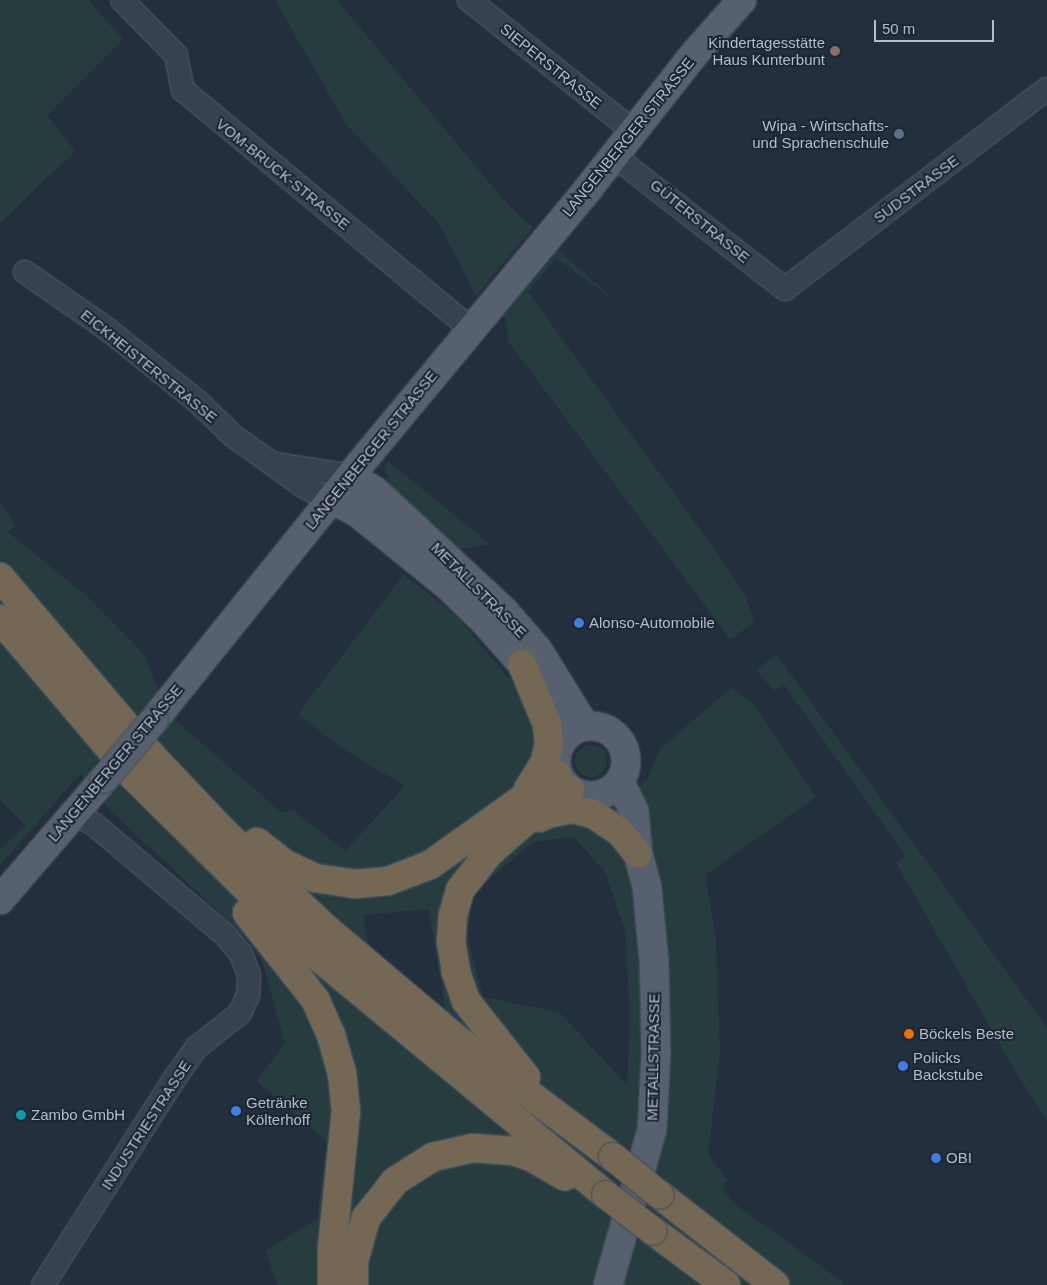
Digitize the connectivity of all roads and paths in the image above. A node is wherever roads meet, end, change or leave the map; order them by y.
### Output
1 (122, 0) edge
2 (469, 0) edge
3 (742, 0) edge
4 (1047, 89) edge
5 (633, 132) junction
6 (614, 156) junction
7 (25, 272) dead end
8 (784, 289) joint
9 (470, 328) junction
10 (271, 463) junction
11 (350, 476) junction
12 (331, 499) junction
13 (0, 577) edge
14 (0, 619) edge
15 (522, 664) junction
16 (576, 730) junction
17 (564, 782) junction
18 (620, 782) junction
19 (596, 796) junction
20 (517, 804) junction
21 (74, 813) junction
22 (223, 831) junction
23 (506, 839) junction
24 (638, 854) junction
25 (231, 875) junction
26 (0, 900) edge
27 (572, 1124) junction
28 (606, 1196) junction
29 (43, 1285) edge
30 (332, 1285) edge
31 (354, 1285) edge
32 (608, 1285) edge
33 (726, 1285) edge
34 (775, 1285) edge

1 - 9 street, VOM-BRUCK-STRASSE
2 - 5 street, SIEPERSTRASSE
3 - 5 main road, LANGENBERGER STRASSE
4 - 8 street, SÜDSTRASSE
5 - 6 main road, LANGENBERGER STRASSE
6 - 8 street, GÜTERSTRASSE
6 - 9 main road, LANGENBERGER STRASSE
7 - 10 street, EICKHEISTERSTRASSE
9 - 11 main road, LANGENBERGER STRASSE
10 - 11 street, EICKHEISTERSTRASSE
10 - 12 street, EICKHEISTERSTRASSE
11 - 12 main road, LANGENBERGER STRASSE
11 - 16 main road, METALLSTRASSE
12 - 15 main road, METALLSTRASSE
12 - 21 main road, LANGENBERGER STRASSE, bridge
13 - 22 highway
14 - 25 highway
15 - 16 main road, METALLSTRASSE
15 - 20 highway
16 - 17 main road
16 - 18 main road
17 - 19 main road
17 - 20 highway
17 - 23 highway
18 - 19 main road
18 - 24 main road, METALLSTRASSE
19 - 24 main road, METALLSTRASSE
20 - 22 highway
21 - 26 main road, LANGENBERGER STRASSE
21 - 29 street, INDUSTRIESTRASSE
22 - 27 highway
23 - 24 highway
23 - 27 highway
24 - 32 main road, METALLSTRASSE
25 - 28 highway
25 - 30 highway
27 - 34 highway, bridge
28 - 31 highway
28 - 33 highway, bridge

